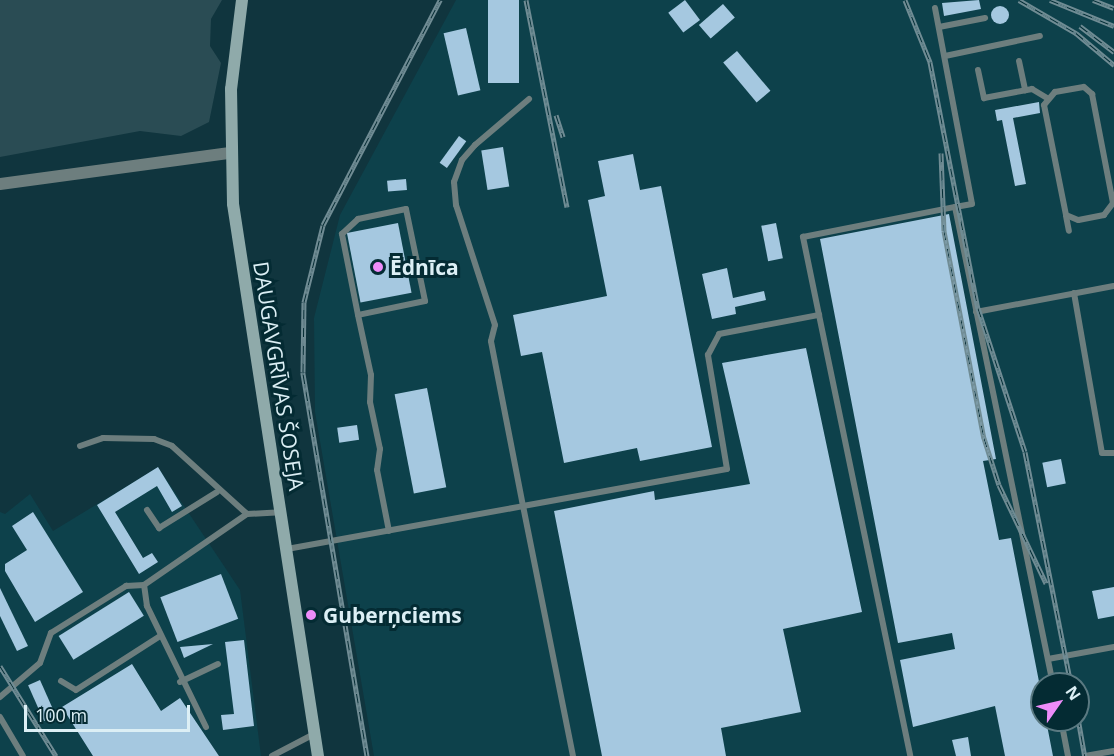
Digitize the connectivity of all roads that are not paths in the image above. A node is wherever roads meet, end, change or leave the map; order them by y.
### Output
1 (242, 0) edge
2 (935, 8) dead end
3 (985, 18) dead end
4 (939, 27) junction
5 (1040, 36) dead end
6 (945, 56) junction
7 (1019, 61) dead end
8 (978, 70) dead end
9 (1025, 90) junction
10 (1047, 98) junction
11 (528, 99) dead end
12 (230, 153) junction
13 (0, 184) edge
14 (955, 207) junction
15 (1066, 215) junction
16 (1069, 231) dead end
17 (1114, 286) edge
18 (1074, 293) junction
19 (976, 312) junction
20 (358, 315) junction
21 (819, 315) junction
22 (80, 446) dead end
23 (1114, 453) edge
24 (217, 492) junction
25 (523, 506) junction
26 (147, 510) dead end
27 (280, 512) junction
28 (247, 514) junction
29 (389, 531) junction
30 (287, 549) junction
31 (144, 585) junction
32 (160, 636) junction
33 (1114, 647) edge
34 (1048, 659) junction
35 (218, 664) dead end
36 (1051, 672) edge
37 (61, 681) dead end
38 (180, 682) junction
39 (0, 697) edge
40 (0, 717) edge
41 (206, 727) dead end
42 (1063, 732) edge
43 (315, 734) junction
44 (1114, 751) edge
45 (23, 756) edge
46 (272, 756) edge
47 (318, 756) edge
48 (573, 756) edge
49 (910, 756) edge
50 (1068, 756) edge
51 (1085, 756) edge

1 - 12 main road, DAUGAVGRĪVAS ŠOSEJA
2 - 4 lane
3 - 4 lane
4 - 6 lane
5 - 6 lane
6 - 14 lane
7 - 9 lane
8 - 9 lane
9 - 10 lane
10 - 15 lane
10 - 15 lane
11 - 25 lane
12 - 13 street
12 - 27 main road, DAUGAVGRĪVAS ŠOSEJA
14 - 19 lane
14 - 21 lane
15 - 16 lane
17 - 18 lane
18 - 19 lane
18 - 23 lane
19 - 34 lane
20 - 20 lane
20 - 29 lane
21 - 25 lane
21 - 49 lane
22 - 24 lane
24 - 26 lane
24 - 28 lane
25 - 29 lane
25 - 48 lane
27 - 28 lane
27 - 30 main road, DAUGAVGRĪVAS ŠOSEJA
28 - 31 lane
29 - 30 lane
30 - 43 main road, DAUGAVGRĪVAS ŠOSEJA
31 - 32 lane
31 - 39 lane
32 - 37 lane
32 - 38 lane
33 - 34 lane
34 - 36 lane
35 - 38 lane
38 - 41 lane
40 - 45 lane
42 - 50 lane
43 - 46 lane
43 - 47 main road, DAUGAVGRĪVAS ŠOSEJA
44 - 51 lane

